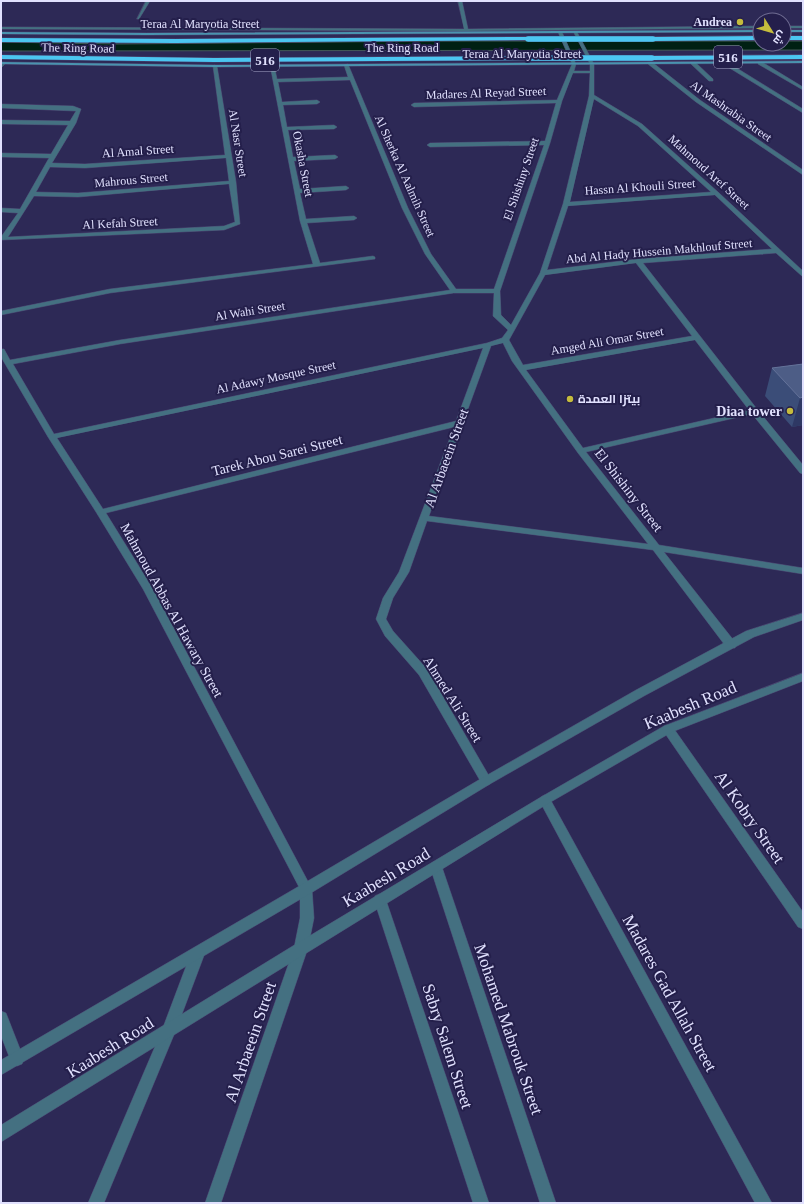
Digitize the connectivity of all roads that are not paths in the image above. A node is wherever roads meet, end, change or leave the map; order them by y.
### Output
1 (148, 1) edge
2 (460, 1) edge
3 (138, 18) dead end
4 (752, 27) edge
5 (792, 27) edge
6 (803, 27) edge
7 (1, 28) edge
8 (14, 28) junction
9 (466, 30) junction
10 (752, 31) edge
11 (792, 31) edge
12 (803, 31) edge
13 (1, 33) edge
14 (9, 33) junction
15 (561, 33) junction
16 (575, 33) junction
17 (752, 38) edge
18 (792, 38) edge
19 (803, 38) edge
20 (1, 40) edge
21 (803, 57) edge
22 (573, 62) junction
23 (591, 62) junction
24 (760, 62) junction
25 (803, 62) edge
26 (2, 63) edge
27 (650, 63) junction
28 (693, 63) junction
29 (725, 63) junction
30 (272, 65) junction
31 (346, 65) junction
32 (215, 66) junction
33 (570, 72) junction
34 (592, 72) junction
35 (351, 78) junction
36 (711, 80) dead end
37 (275, 81) junction
38 (803, 89) edge
39 (592, 96) junction
40 (559, 101) junction
41 (317, 102) dead end
42 (280, 104) junction
43 (1, 106) edge
44 (414, 106) dead end
45 (803, 111) edge
46 (1, 122) edge
47 (73, 123) junction
48 (334, 127) dead end
49 (285, 129) junction
50 (547, 143) junction
51 (430, 145) dead end
52 (1, 155) edge
53 (54, 156) junction
54 (229, 156) junction
55 (335, 157) dead end
56 (290, 159) junction
57 (48, 165) junction
58 (803, 173) edge
59 (233, 182) junction
60 (346, 188) dead end
61 (297, 191) junction
62 (716, 193) junction
63 (32, 194) junction
64 (566, 204) junction
65 (1, 210) edge
66 (22, 211) junction
67 (354, 218) dead end
68 (303, 221) junction
69 (238, 223) joint
70 (778, 251) junction
71 (374, 258) dead end
72 (638, 262) junction
73 (317, 265) junction
74 (542, 273) junction
75 (803, 275) edge
76 (454, 291) junction
77 (497, 291) junction
78 (1, 313) edge
79 (512, 330) junction
80 (696, 338) junction
81 (505, 340) junction
82 (488, 345) junction
83 (1, 351) edge
84 (8, 363) junction
85 (522, 368) junction
86 (754, 411) junction
87 (459, 423) junction
88 (52, 437) junction
89 (581, 450) junction
90 (803, 471) edge
91 (101, 512) junction
92 (423, 518) junction
93 (656, 548) junction
94 (803, 571) edge
95 (404, 572) joint
96 (803, 616) edge
97 (730, 645) junction
98 (801, 680) edge
99 (668, 729) junction
100 (486, 781) junction
101 (544, 800) junction
102 (436, 867) junction
103 (306, 889) junction
104 (380, 900) junction
105 (803, 923) edge
106 (301, 948) junction
107 (198, 953) junction
108 (1, 1018) edge
109 (169, 1030) junction
110 (17, 1058) junction
111 (1, 1068) edge
112 (1, 1134) edge
113 (96, 1203) edge
114 (213, 1203) edge
115 (481, 1203) edge
116 (548, 1203) edge
117 (764, 1203) edge

1 - 3 street
2 - 9 street
4 - 9 street
5 - 6 street
7 - 8 street
8 - 9 street
8 - 14 main road
10 - 16 main road, Teraa Al Maryotia Street
11 - 12 main road
13 - 14 main road, Teraa Al Maryotia Street
14 - 15 main road, Teraa Al Maryotia Street
15 - 16 main road, Teraa Al Maryotia Street
15 - 22 street, bridge
16 - 23 street, bridge
17 - 20 highway, The Ring Road / 516, bridge
18 - 19 highway
21 - 26 highway, The Ring Road / 516, bridge
22 - 23 main road, Teraa Al Maryotia Street
22 - 31 main road, Teraa Al Maryotia Street
22 - 33 street, El Shishiny Street
23 - 27 main road, Teraa Al Maryotia Street
23 - 34 street
24 - 25 main road, Teraa Al Maryotia Street
24 - 29 main road, Teraa Al Maryotia Street
24 - 38 street
26 - 32 main road, Teraa Al Maryotia Street
27 - 28 main road, Teraa Al Maryotia Street
27 - 58 street, Al Mashrabia Street
28 - 29 main road, Teraa Al Maryotia Street
28 - 36 street
29 - 45 street
30 - 31 main road, Teraa Al Maryotia Street
30 - 32 main road, Teraa Al Maryotia Street
30 - 37 street, Okasha Street
31 - 35 street, Al Sherka Al Aalmih Street
32 - 54 street, Al Nasr Street
33 - 34 street
33 - 40 street, El Shishiny Street
34 - 39 street
35 - 37 street
35 - 76 street, Al Sherka Al Aalmih Street
37 - 42 street, Okasha Street
39 - 62 street, Mahmoud Aref Street
39 - 64 street
40 - 44 street, Madares Al Reyad Street
40 - 50 street, El Shishiny Street
41 - 42 street
42 - 49 street, Okasha Street
43 - 47 street
46 - 47 street
47 - 53 street
48 - 49 street
49 - 56 street, Okasha Street
50 - 51 street
50 - 77 street, El Shishiny Street
52 - 53 street
53 - 57 street
54 - 57 street, Al Amal Street
54 - 59 street, Al Nasr Street
55 - 56 street
56 - 61 street, Okasha Street
57 - 63 street
59 - 63 street, Mahrous Street
59 - 69 street, Al Nasr Street
60 - 61 street
61 - 68 street, Okasha Street
62 - 64 street, Hassn Al Khouli Street
62 - 70 street, Mahmoud Aref Street
63 - 66 street
64 - 74 street
65 - 66 street
66 - 69 street, Al Kefah Street
67 - 68 street
68 - 73 street, Okasha Street
70 - 72 street, Abd Al Hady Hussein Makhlouf Street
70 - 75 street, Mahmoud Aref Street
71 - 73 street
72 - 74 street, Abd Al Hady Hussein Makhlouf Street
72 - 80 street
73 - 78 street
74 - 79 street
76 - 77 street, Al Wahi Street
76 - 84 street, Al Wahi Street
77 - 79 street, El Shishiny Street
79 - 81 street
80 - 85 street, Amged Ali Omar Street
80 - 86 street
81 - 82 street, Al Adawy Mosque Street
81 - 85 street, El Shishiny Street
82 - 87 street, Al Arbaeein Street
82 - 88 street, Al Adawy Mosque Street
83 - 84 street, Mahmoud Abbas Al Hawary Street
84 - 88 street, Mahmoud Abbas Al Hawary Street
85 - 89 street, El Shishiny Street
86 - 89 street
86 - 90 street
87 - 91 street, Tarek Abou Sarei Street
87 - 92 street, Al Arbaeein Street
88 - 91 street, Mahmoud Abbas Al Hawary Street
89 - 93 street, El Shishiny Street
91 - 103 street, Mahmoud Abbas Al Hawary Street
92 - 93 street, El Shishiny Street
92 - 95 street, Al Arbaeein Street
93 - 94 street, El Shishiny Street
93 - 97 street, El Shishiny Street
95 - 100 street, Ahmed Ali Street
96 - 97 street, Kaabesh Road
97 - 100 street, Kaabesh Road
98 - 99 street, Kaabesh Road
99 - 101 street, Kaabesh Road
99 - 105 street, Al Kobry Street
100 - 103 street, Kaabesh Road
101 - 102 street, Kaabesh Road
101 - 117 street, Madares Gad Allah Street
102 - 104 street, Kaabesh Road
102 - 116 street, Mohamed Mabrouk Street
103 - 106 street, Al Arbaeein Street
103 - 107 street, Kaabesh Road
104 - 106 street, Kaabesh Road
104 - 115 street, Sabry Salem Street
106 - 109 street, Kaabesh Road
106 - 114 street, Al Arbaeein Street
107 - 109 street
107 - 110 street, Kaabesh Road
108 - 110 street
109 - 112 street, Kaabesh Road
109 - 113 street
110 - 111 street, Kaabesh Road

